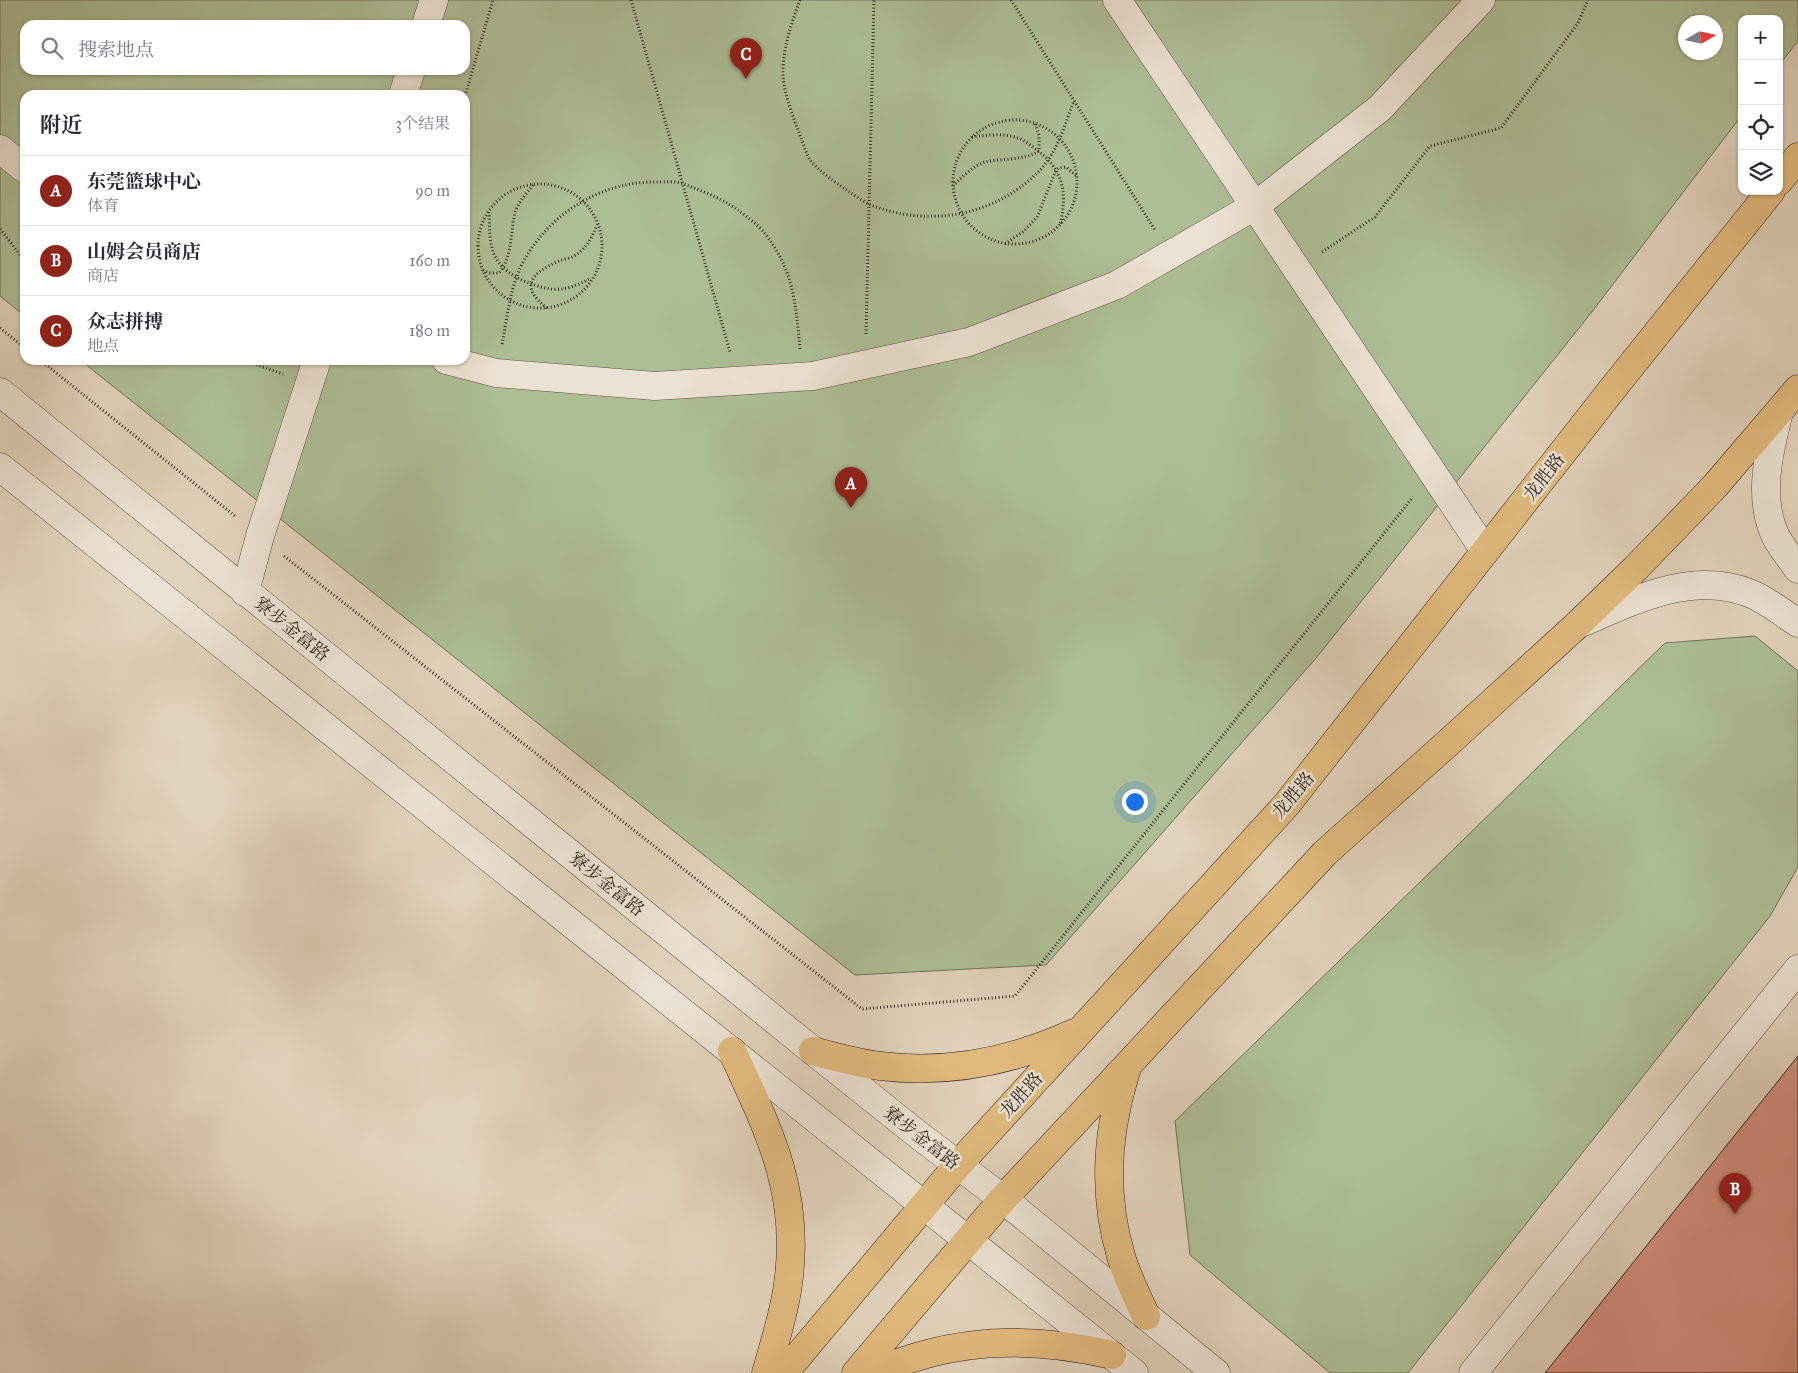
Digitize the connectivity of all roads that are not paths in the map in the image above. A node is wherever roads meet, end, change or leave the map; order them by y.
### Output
1 (434, 0) edge
2 (1118, 0) edge
3 (1481, 0) edge
4 (428, 20) edge
5 (409, 75) edge
6 (405, 90) edge
7 (0, 149) edge
8 (1798, 157) edge
9 (20, 165) edge
10 (1783, 176) edge
11 (1768, 195) edge
12 (1255, 206) junction
13 (465, 365) edge
14 (313, 372) edge
15 (1798, 389) edge
16 (0, 392) edge
17 (1779, 412) junction
18 (0, 467) edge
19 (1485, 552) junction
20 (1798, 569) edge
21 (245, 592) junction
22 (1798, 623) edge
23 (1576, 626) junction
24 (1798, 969) edge
25 (1082, 1029) junction
26 (732, 1051) junction
27 (813, 1051) junction
28 (1128, 1064) junction
29 (957, 1166) junction
30 (1002, 1199) junction
31 (924, 1205) junction
32 (968, 1240) junction
33 (1146, 1316) junction
34 (1112, 1355) junction
35 (766, 1373) edge
36 (784, 1373) edge
37 (856, 1373) edge
38 (873, 1373) edge
39 (1134, 1373) edge
40 (1216, 1373) edge
41 (1473, 1373) edge

1 - 4 street
2 - 12 street
3 - 12 street
5 - 6 street
7 - 9 street
8 - 10 main road
11 - 19 main road, 龙胜路
12 - 13 street
12 - 19 street
14 - 21 street
15 - 17 main road
16 - 21 street, 寮步金富路
17 - 20 street
17 - 23 main road
18 - 26 street
19 - 25 main road, 龙胜路
21 - 27 street, 寮步金富路
22 - 23 street
23 - 28 main road
24 - 41 street
25 - 27 main road
25 - 29 main road, 龙胜路
26 - 31 street
26 - 35 main road
27 - 29 street, 寮步金富路
28 - 30 main road
28 - 33 main road
29 - 30 street, 寮步金富路
29 - 31 main road, 龙胜路
30 - 32 main road
30 - 33 street, 寮步金富路
31 - 32 street
31 - 36 main road, 龙胜路
32 - 34 street
32 - 37 main road
33 - 40 street, 寮步金富路
34 - 38 main road
34 - 39 street

